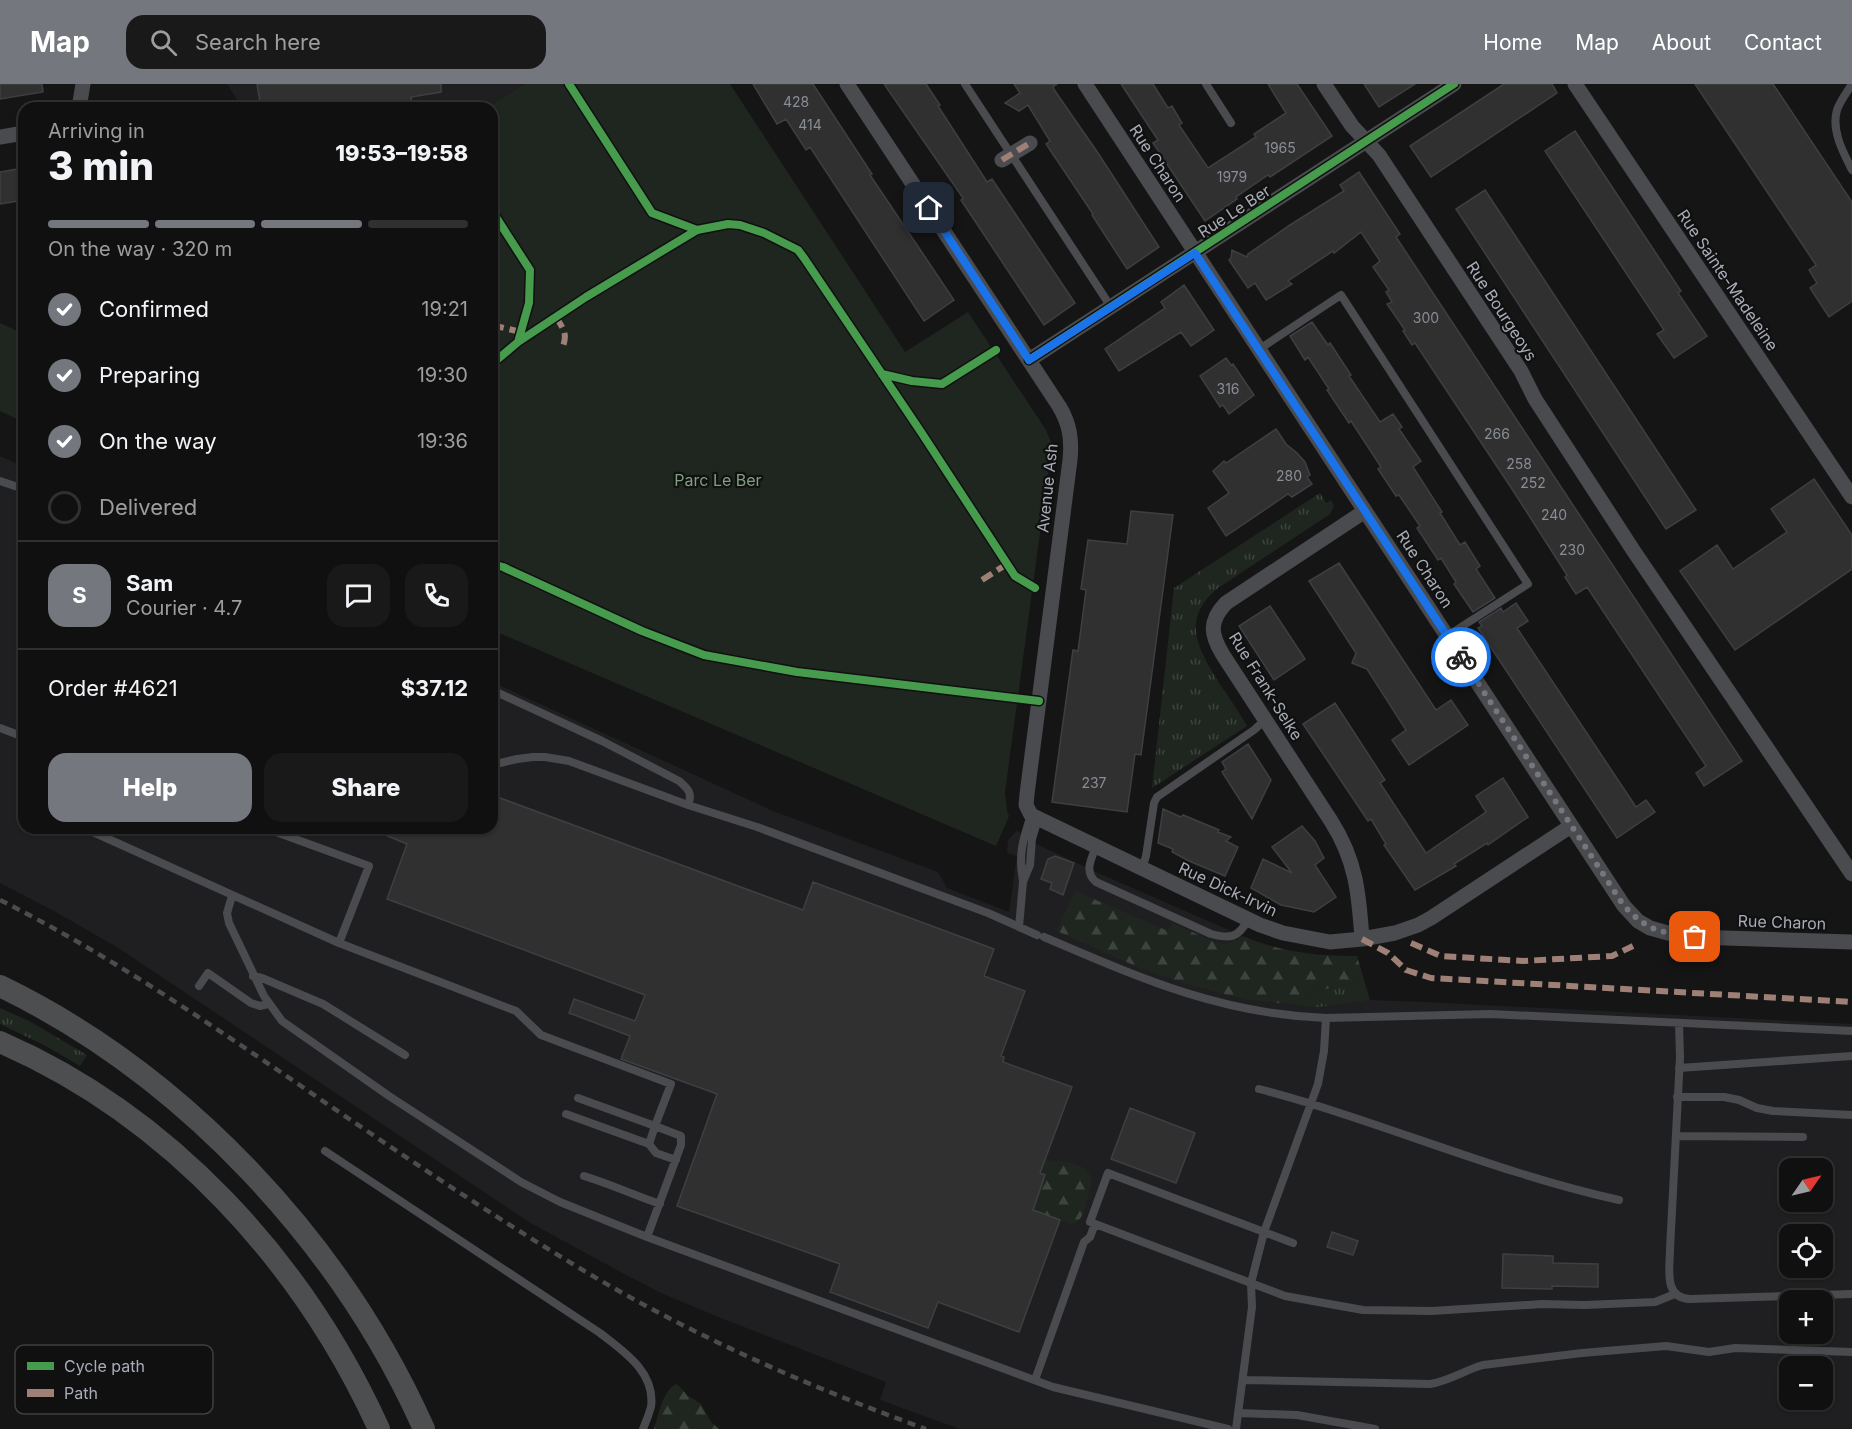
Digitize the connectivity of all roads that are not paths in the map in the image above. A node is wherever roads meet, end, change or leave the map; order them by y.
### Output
1 (83, 84) edge
2 (847, 84) edge
3 (965, 84) edge
4 (1085, 84) edge
5 (1206, 84) edge
6 (1324, 84) edge
7 (1454, 84) edge
8 (1575, 84) edge
9 (1852, 84) edge
10 (80, 102) edge
11 (1232, 123) dead end
12 (18, 134) edge
13 (0, 137) edge
14 (1367, 141) junction
15 (1030, 143) dead end
16 (1007, 158) junction
17 (1852, 170) edge
18 (1195, 253) junction
19 (1111, 307) junction
20 (1258, 350) junction
21 (1029, 360) junction
22 (0, 481) edge
23 (18, 487) edge
24 (1852, 497) edge
25 (1365, 511) junction
26 (1447, 636) junction
27 (498, 693) edge
28 (1265, 720) junction
29 (0, 728) edge
30 (18, 735) edge
31 (498, 764) edge
32 (688, 805) junction
33 (1035, 817) junction
34 (1571, 826) junction
35 (97, 834) edge
36 (281, 834) edge
37 (1096, 847) junction
38 (1142, 869) junction
39 (1852, 874) edge
40 (232, 896) junction
41 (1248, 920) junction
42 (1018, 927) junction
43 (1362, 939) junction
44 (1852, 942) edge
45 (339, 943) junction
46 (253, 976) junction
47 (0, 986) edge
48 (199, 986) dead end
49 (268, 1004) junction
50 (1326, 1018) junction
51 (1679, 1023) junction
52 (1852, 1031) edge
53 (0, 1042) edge
54 (405, 1055) dead end
55 (1852, 1056) edge
56 (1679, 1068) junction
57 (1259, 1089) dead end
58 (1677, 1097) junction
59 (578, 1098) dead end
60 (1311, 1103) junction
61 (566, 1114) dead end
62 (1852, 1115) edge
63 (655, 1126) junction
64 (1676, 1136) junction
65 (1803, 1137) dead end
66 (649, 1144) junction
67 (325, 1151) dead end
68 (676, 1160) junction
69 (584, 1176) dead end
70 (1619, 1200) dead end
71 (660, 1204) junction
72 (1095, 1224) junction
73 (1264, 1232) junction
74 (647, 1237) junction
75 (1293, 1243) dead end
76 (1251, 1283) junction
77 (1675, 1294) junction
78 (1852, 1294) edge
79 (1852, 1352) edge
80 (1035, 1380) junction
81 (1243, 1380) junction
82 (1239, 1413) junction
83 (1335, 1425) edge
84 (379, 1429) edge
85 (424, 1429) edge
86 (643, 1429) edge
87 (1228, 1429) edge
88 (1236, 1429) edge
89 (1375, 1429) edge

1 - 10 street
2 - 21 street, Avenue Ash
3 - 16 lane
4 - 18 street, Rue Charon
5 - 11 lane
6 - 14 street, Rue Bourgeoys
7 - 14 street, Rue Le Ber
8 - 24 street, Rue Sainte-Madeleine
9 - 17 lane
12 - 13 street
14 - 18 street, Rue Le Ber
14 - 39 street, Rue Bourgeoys
15 - 16 street
16 - 19 lane
18 - 19 street, Rue Le Ber
18 - 20 street, Rue Charon
19 - 21 street, Rue Le Ber
20 - 25 street, Rue Charon
20 - 26 lane
21 - 33 street, Avenue Ash
22 - 23 lane
25 - 26 street, Rue Charon
25 - 28 street, Rue Frank-Selke
26 - 34 street, Rue Charon
27 - 32 lane
28 - 38 lane
28 - 43 street, Rue Frank-Selke
29 - 30 lane
31 - 32 lane
32 - 42 lane
33 - 37 street, Rue Dick-Irvin
33 - 42 lane
34 - 43 street, Rue Dick-Irvin
34 - 44 street, Rue Charon
35 - 40 lane
36 - 45 lane
37 - 38 street, Rue Dick-Irvin
37 - 41 lane
38 - 41 street, Rue Dick-Irvin
40 - 45 lane
40 - 46 lane
41 - 43 street, Rue Dick-Irvin
42 - 50 lane
45 - 63 lane
46 - 49 lane
46 - 54 lane
47 - 85 main road
48 - 49 lane
49 - 74 lane
50 - 51 lane
50 - 60 lane
51 - 52 lane
51 - 56 lane
53 - 84 main road
55 - 56 lane
56 - 58 lane
57 - 60 lane
58 - 62 lane
58 - 64 lane
59 - 63 lane
60 - 70 lane
60 - 73 lane
61 - 66 lane
63 - 66 lane
63 - 68 lane
64 - 65 lane
64 - 77 lane
66 - 68 lane
67 - 86 lane
68 - 71 lane
69 - 71 lane
71 - 74 lane
72 - 73 lane
72 - 76 lane
72 - 80 lane
73 - 75 lane
73 - 76 lane
74 - 80 lane
76 - 77 lane
76 - 81 lane
77 - 78 lane
79 - 81 lane
80 - 87 lane
81 - 82 lane
82 - 83 lane
82 - 88 lane
83 - 89 lane

